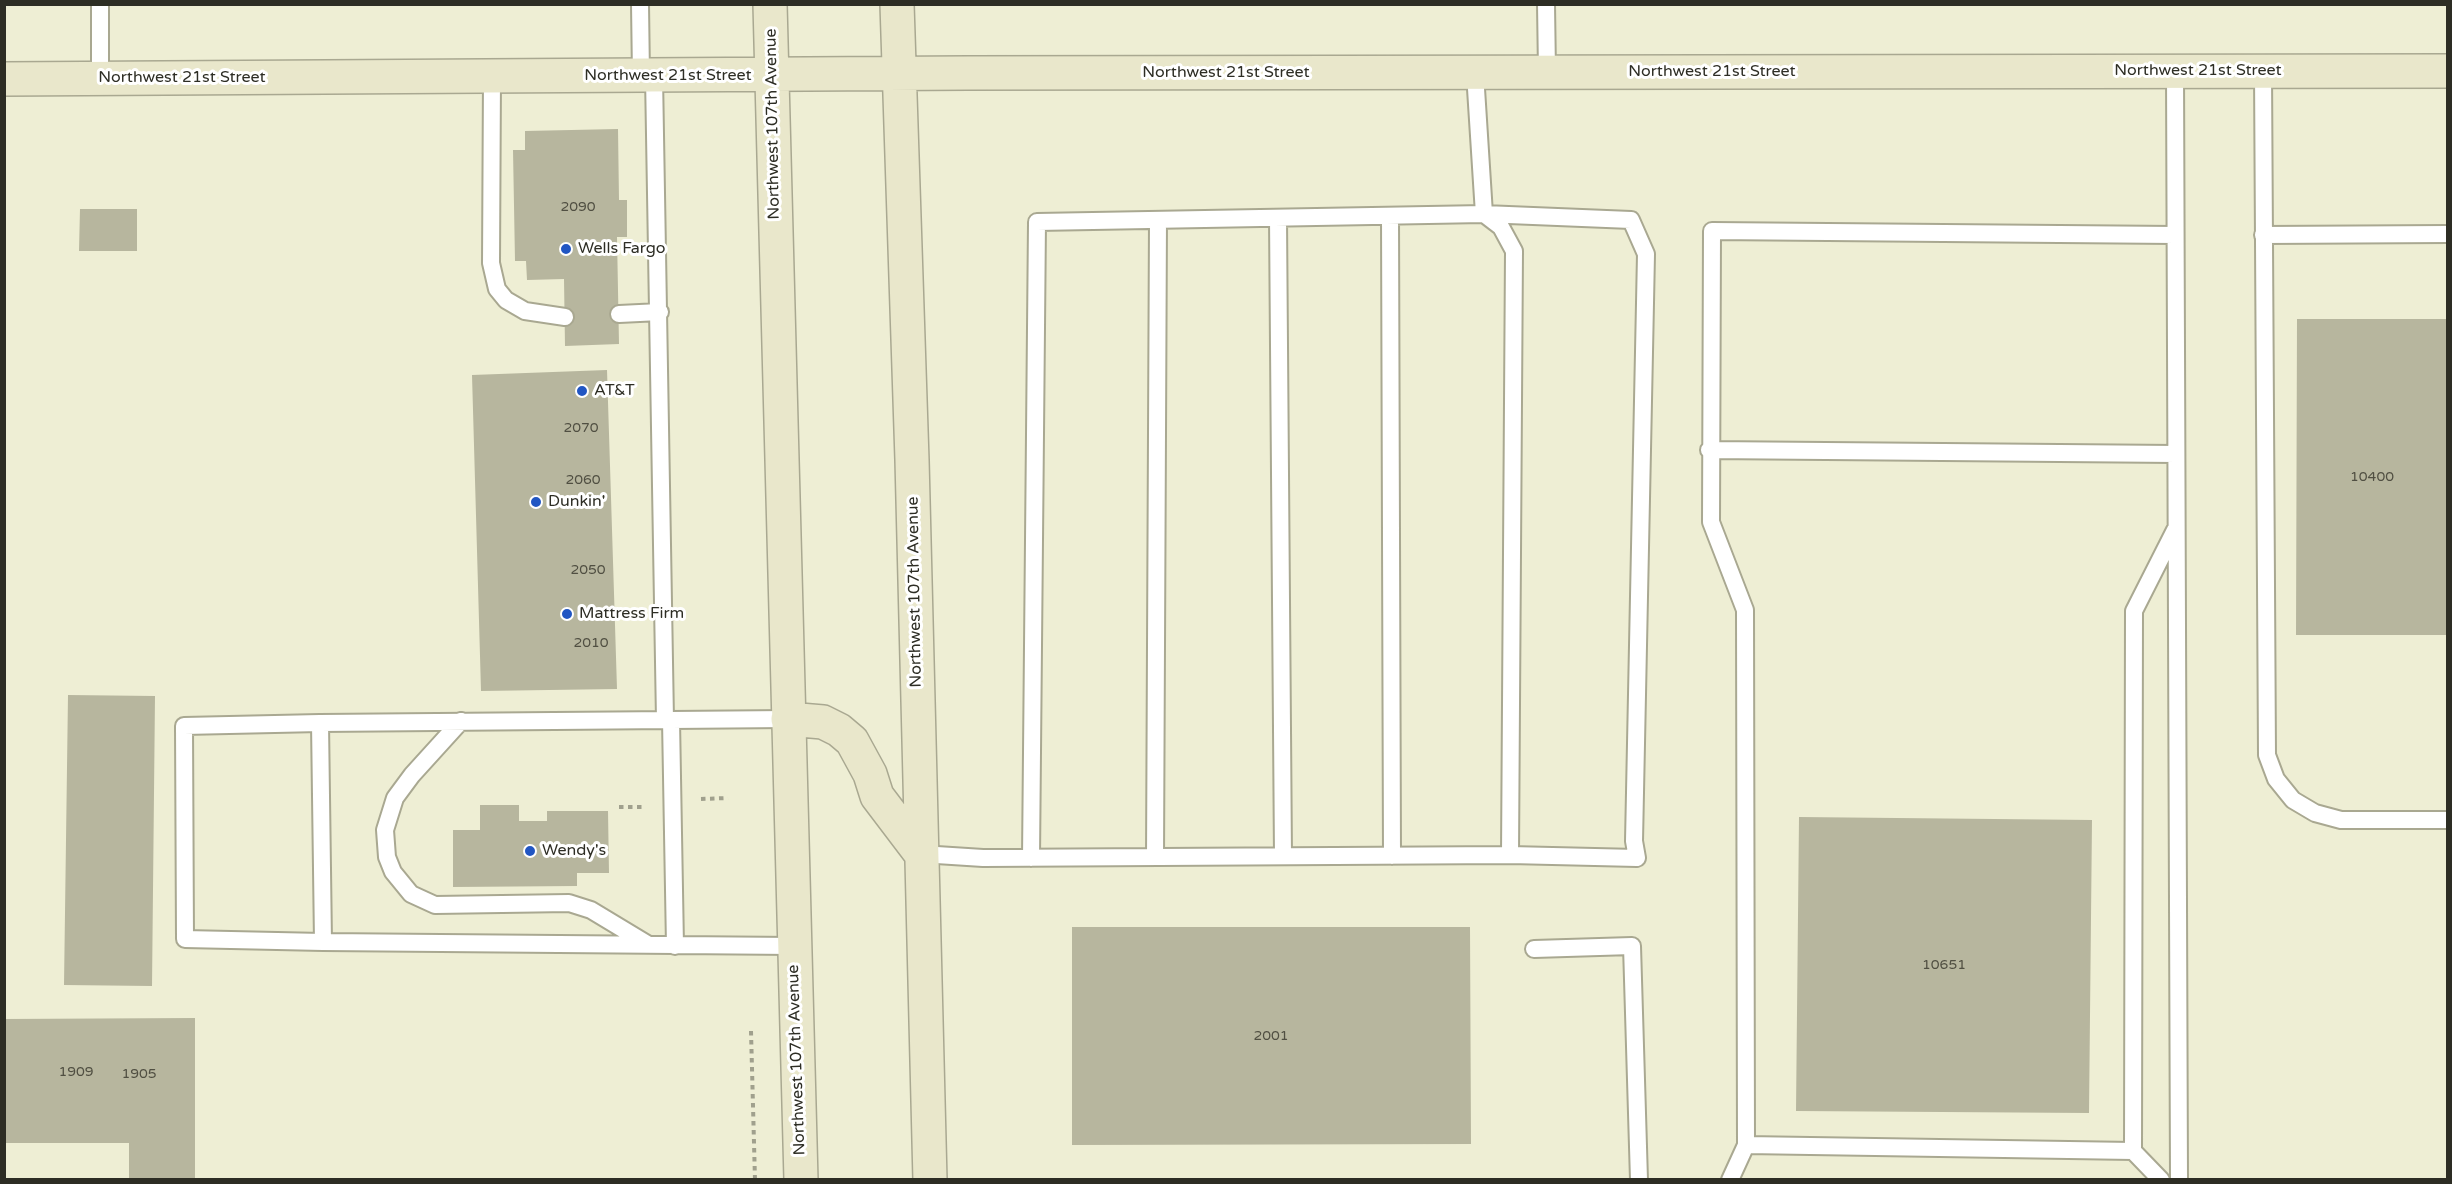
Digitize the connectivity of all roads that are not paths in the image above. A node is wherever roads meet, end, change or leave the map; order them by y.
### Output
1 (100, 4) edge
2 (640, 4) edge
3 (770, 4) edge
4 (897, 4) edge
5 (1546, 4) edge
6 (2175, 71) junction
7 (2264, 71) junction
8 (2448, 71) edge
9 (1475, 72) junction
10 (1546, 72) junction
11 (899, 74) junction
12 (647, 76) junction
13 (772, 76) junction
14 (492, 77) junction
15 (100, 78) junction
16 (4, 79) edge
17 (1484, 214) junction
18 (1390, 216) junction
19 (1278, 218) junction
20 (1158, 220) junction
21 (2448, 234) edge
22 (2175, 235) junction
23 (2264, 235) junction
24 (660, 312) junction
25 (618, 314) dead end
26 (565, 316) dead end
27 (1709, 450) junction
28 (2176, 453) junction
29 (2176, 526) junction
30 (788, 719) junction
31 (668, 720) junction
32 (461, 721) junction
33 (321, 723) junction
34 (2448, 820) edge
35 (921, 854) junction
36 (1510, 855) junction
37 (1283, 856) junction
38 (1392, 856) junction
39 (1155, 857) junction
40 (1031, 858) junction
41 (323, 942) junction
42 (651, 946) junction
43 (675, 946) junction
44 (794, 946) junction
45 (1534, 949) dead end
46 (1746, 1145) junction
47 (2133, 1151) junction
48 (801, 1179) edge
49 (930, 1179) edge
50 (1640, 1179) edge
51 (1730, 1179) edge
52 (2161, 1179) edge
53 (2179, 1179) edge

1 - 15 lane
2 - 12 lane
3 - 13 main road, Northwest 107th Avenue
4 - 11 main road, Northwest 107th Avenue
5 - 10 lane
6 - 7 main road, Northwest 21st Street
6 - 10 main road, Northwest 21st Street
6 - 22 lane
7 - 8 main road, Northwest 21st Street
7 - 23 lane
9 - 10 main road, Northwest 21st Street
9 - 11 main road, Northwest 21st Street
9 - 17 lane
11 - 13 main road, Northwest 21st Street
11 - 35 main road, Northwest 107th Avenue
12 - 13 main road, Northwest 21st Street
12 - 14 main road, Northwest 21st Street
12 - 24 lane
13 - 30 main road, Northwest 107th Avenue
14 - 15 main road, Northwest 21st Street
14 - 26 lane
15 - 16 main road, Northwest 21st Street
17 - 18 lane
17 - 36 lane
17 - 36 lane
18 - 19 lane
18 - 38 lane
19 - 20 lane
19 - 37 lane
20 - 39 lane
20 - 40 lane
21 - 23 lane
22 - 27 lane
22 - 28 lane
23 - 34 lane
24 - 25 lane
24 - 31 lane
27 - 28 lane
27 - 46 lane
28 - 29 lane
29 - 47 lane
29 - 53 lane
30 - 31 lane
30 - 35 main road
30 - 44 main road, Northwest 107th Avenue
31 - 32 lane
31 - 43 lane
32 - 33 lane
32 - 42 lane
33 - 41 lane
33 - 41 lane
35 - 40 lane
35 - 49 main road, Northwest 107th Avenue
36 - 38 lane
37 - 38 lane
37 - 39 lane
39 - 40 lane
41 - 42 lane
42 - 43 lane
43 - 44 lane
44 - 48 main road, Northwest 107th Avenue
45 - 50 lane
46 - 47 lane
46 - 51 lane
47 - 52 lane

